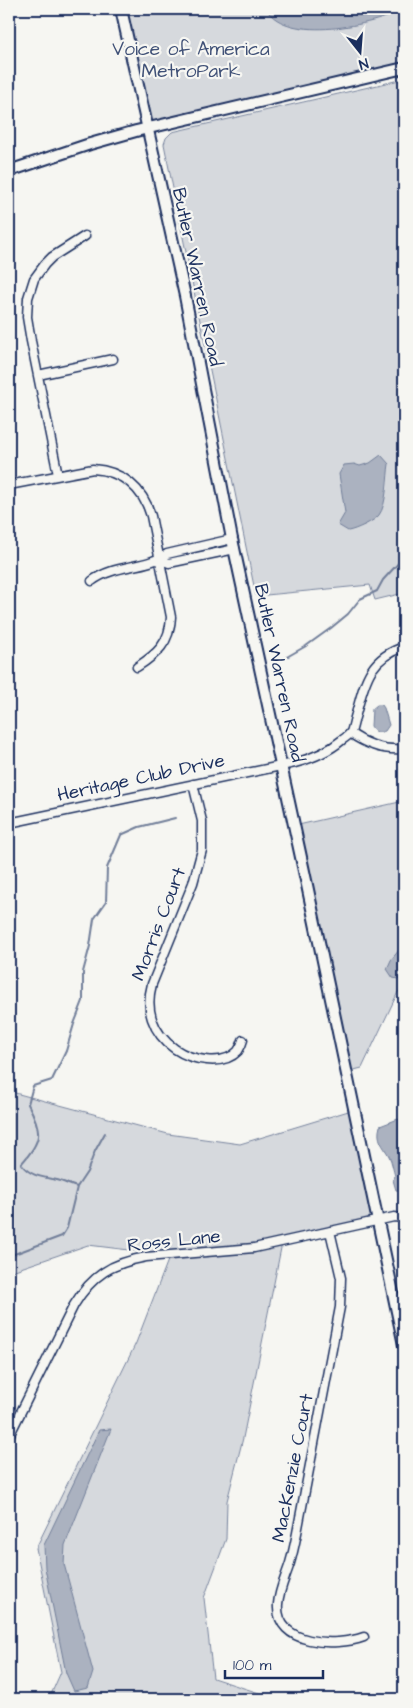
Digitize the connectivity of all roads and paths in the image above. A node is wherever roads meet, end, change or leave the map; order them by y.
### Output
1 (121, 9) edge
2 (404, 68) edge
3 (148, 128) junction
4 (9, 172) edge
5 (85, 236) dead end
6 (113, 360) dead end
7 (38, 375) junction
8 (58, 475) junction
9 (9, 485) edge
10 (233, 544) junction
11 (160, 559) junction
12 (92, 581) dead end
13 (404, 647) edge
14 (136, 667) dead end
15 (350, 733) junction
16 (404, 749) edge
17 (281, 766) junction
18 (193, 784) junction
19 (9, 823) edge
20 (243, 1040) dead end
21 (404, 1210) edge
22 (394, 1217) junction
23 (404, 1218) edge
24 (379, 1220) junction
25 (330, 1231) junction
26 (404, 1345) edge
27 (9, 1436) edge
28 (364, 1637) dead end

1 - 3 main road, Butler Warren Road
2 - 3 main road
3 - 4 main road
3 - 10 main road, Butler Warren Road
5 - 7 street
6 - 7 street
7 - 8 street
8 - 9 street
8 - 11 street
10 - 11 street
10 - 17 main road, Butler Warren Road
11 - 12 street
11 - 14 street
13 - 15 street
15 - 16 street
15 - 17 street, Heritage Club Drive
17 - 18 street, Heritage Club Drive
17 - 24 main road, Butler Warren Road
18 - 19 street, Heritage Club Drive
18 - 20 street, Morris Court
21 - 22 street
22 - 23 street
22 - 24 street, Ross Lane
24 - 25 street, Ross Lane
24 - 26 main road, Butler Warren Road
25 - 27 street, Ross Lane
25 - 28 street, MacKenzie Court

